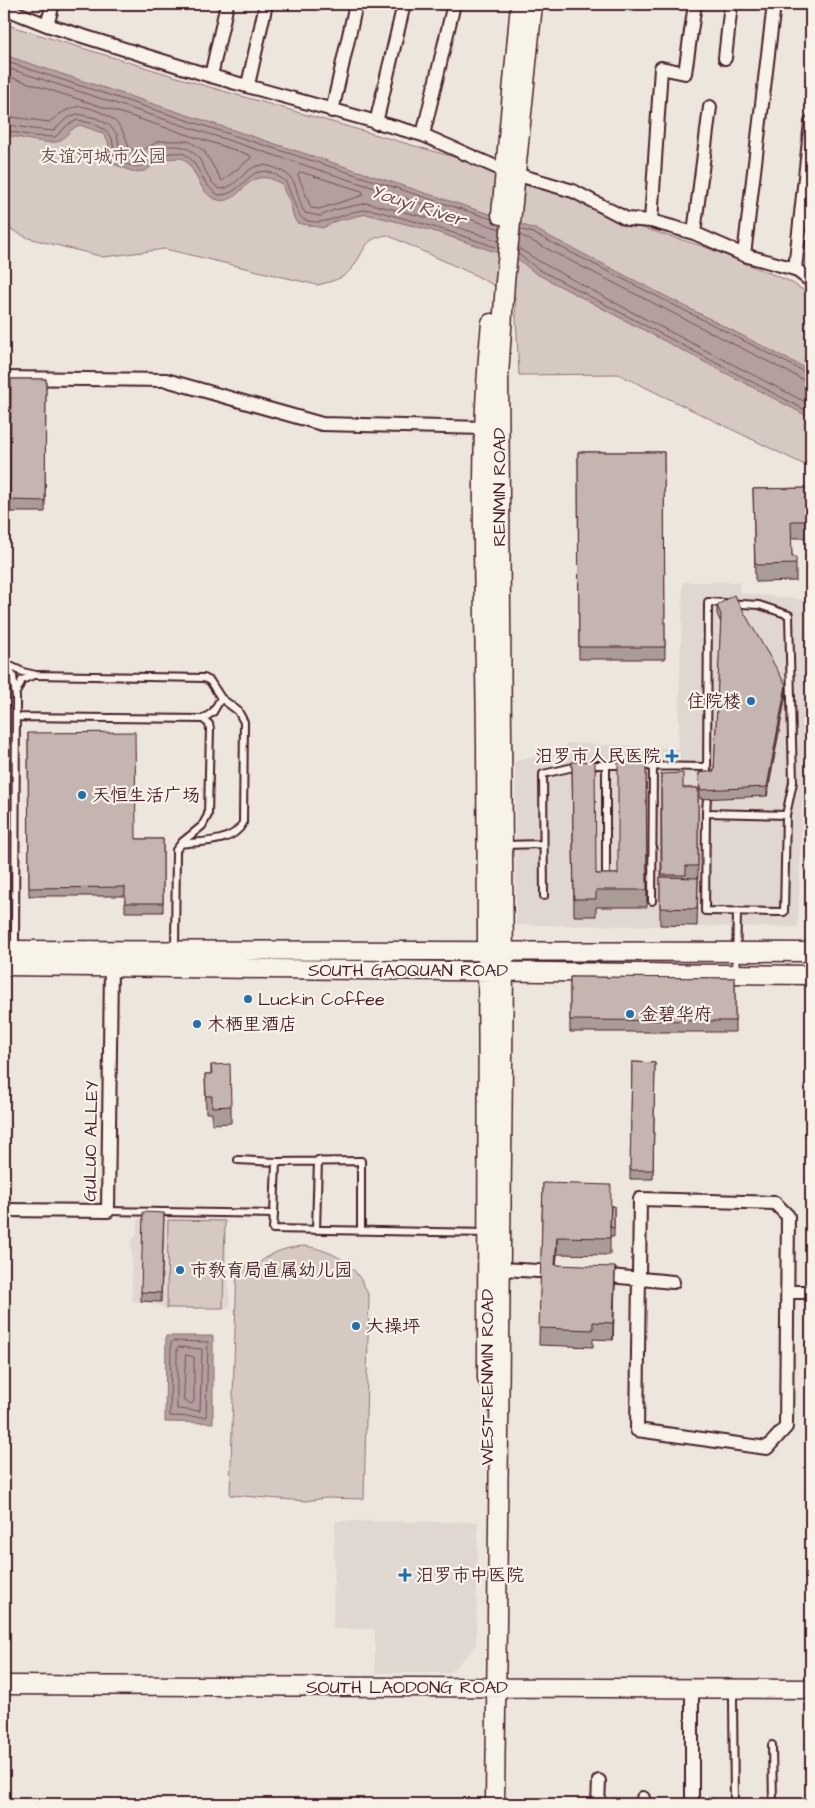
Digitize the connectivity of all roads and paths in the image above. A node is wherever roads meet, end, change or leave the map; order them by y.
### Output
1 (53, 4) edge
2 (227, 4) edge
3 (266, 4) edge
4 (356, 4) edge
5 (404, 4) edge
6 (454, 4) edge
7 (520, 4) edge
8 (534, 4) edge
9 (695, 4) edge
10 (731, 4) edge
11 (774, 4) edge
12 (4, 8) edge
13 (47, 24) junction
14 (725, 58) dead end
15 (211, 76) junction
16 (248, 85) junction
17 (710, 107) dead end
18 (332, 111) junction
19 (811, 122) edge
20 (376, 123) junction
21 (422, 135) junction
22 (510, 181) junction
23 (651, 221) junction
24 (694, 234) junction
25 (744, 254) junction
26 (795, 270) junction
27 (500, 279) junction
28 (811, 281) edge
29 (4, 378) edge
30 (485, 428) junction
31 (5, 663) edge
32 (36, 674) junction
33 (16, 697) junction
34 (224, 700) junction
35 (213, 712) junction
36 (16, 717) junction
37 (203, 718) junction
38 (210, 729) junction
39 (606, 765) junction
40 (654, 766) junction
41 (707, 767) junction
42 (706, 781) edge
43 (707, 798) edge
44 (706, 814) junction
45 (786, 815) junction
46 (180, 844) junction
47 (503, 844) junction
48 (544, 844) junction
49 (606, 882) edge
50 (544, 896) dead end
51 (652, 901) dead end
52 (737, 911) junction
53 (9, 950) edge
54 (175, 950) junction
55 (496, 950) junction
56 (737, 952) junction
57 (811, 952) edge
58 (4, 966) edge
59 (111, 968) junction
60 (496, 971) junction
61 (736, 974) junction
62 (811, 975) edge
63 (238, 1160) dead end
64 (318, 1160) junction
65 (276, 1162) junction
66 (4, 1210) edge
67 (108, 1211) junction
68 (274, 1214) junction
69 (316, 1230) junction
70 (361, 1230) junction
71 (494, 1233) junction
72 (501, 1269) junction
73 (569, 1273) edge
74 (589, 1274) edge
75 (638, 1277) junction
76 (673, 1282) dead end
77 (788, 1292) junction
78 (811, 1292) edge
79 (4, 1674) edge
80 (811, 1678) edge
81 (492, 1682) junction
82 (4, 1686) edge
83 (692, 1688) junction
84 (736, 1688) junction
85 (811, 1689) edge
86 (772, 1745) dead end
87 (599, 1781) dead end
88 (484, 1804) edge
89 (495, 1804) edge
90 (598, 1804) edge
91 (692, 1804) edge
92 (734, 1804) edge
93 (774, 1804) edge

1 - 13 street
2 - 15 street
3 - 16 street
4 - 18 street
5 - 20 street
6 - 21 street
7 - 22 street, RENMIN ROAD
8 - 22 street, RENMIN ROAD
9 - 23 street
10 - 14 street
11 - 25 street
12 - 13 street
13 - 15 street
15 - 16 street
16 - 18 street
17 - 24 street
18 - 20 street
19 - 26 street
20 - 21 street
21 - 22 street
22 - 23 street
22 - 27 street, RENMIN ROAD
23 - 24 street
24 - 25 street
25 - 26 street
26 - 28 street
27 - 30 street, RENMIN ROAD
27 - 47 street, RENMIN ROAD
29 - 30 street
30 - 55 street, RENMIN ROAD
31 - 32 lane
31 - 33 lane
32 - 33 lane
32 - 34 lane
33 - 36 lane
34 - 35 lane
34 - 46 lane
35 - 37 lane
35 - 38 lane
36 - 37 lane
36 - 53 lane
37 - 38 lane
38 - 46 lane
39 - 40 lane
39 - 48 lane
39 - 49 lane
40 - 41 lane
40 - 51 lane
41 - 42 lane
41 - 45 lane
43 - 44 lane
44 - 45 lane
44 - 52 lane
45 - 52 lane
46 - 54 lane
47 - 48 lane
47 - 55 street, RENMIN ROAD
48 - 50 lane
52 - 56 lane
53 - 54 street, SOUTH GAOQUAN ROAD
54 - 55 street, SOUTH GAOQUAN ROAD
55 - 56 street, SOUTH GAOQUAN ROAD
55 - 60 street, RENMIN ROAD
56 - 57 street, SOUTH GAOQUAN ROAD
56 - 61 lane
58 - 59 street, SOUTH GAOQUAN ROAD
59 - 60 street, SOUTH GAOQUAN ROAD
59 - 67 street, GULUO ALLEY
60 - 61 street, SOUTH GAOQUAN ROAD
60 - 71 street, WEST RENMIN ROAD
61 - 62 street, SOUTH GAOQUAN ROAD
63 - 65 lane
64 - 65 lane
64 - 69 lane
64 - 70 lane
65 - 68 lane
66 - 67 street, GULUO ALLEY
67 - 68 lane
68 - 69 lane
69 - 70 lane
70 - 71 lane
71 - 72 street, WEST RENMIN ROAD
71 - 81 street, WEST RENMIN ROAD
72 - 73 street
72 - 81 street, WEST RENMIN ROAD
74 - 75 street
75 - 76 street
75 - 77 street
75 - 77 street
77 - 78 street
79 - 81 street, SOUTH LAODONG ROAD
80 - 81 street, SOUTH LAODONG ROAD
81 - 82 street, SOUTH LAODONG ROAD
81 - 83 street, SOUTH LAODONG ROAD
81 - 88 street, WEST RENMIN ROAD
81 - 89 street, WEST RENMIN ROAD
83 - 84 street, SOUTH LAODONG ROAD
83 - 91 street
84 - 85 street, SOUTH LAODONG ROAD
84 - 92 lane
86 - 93 lane
87 - 90 street

